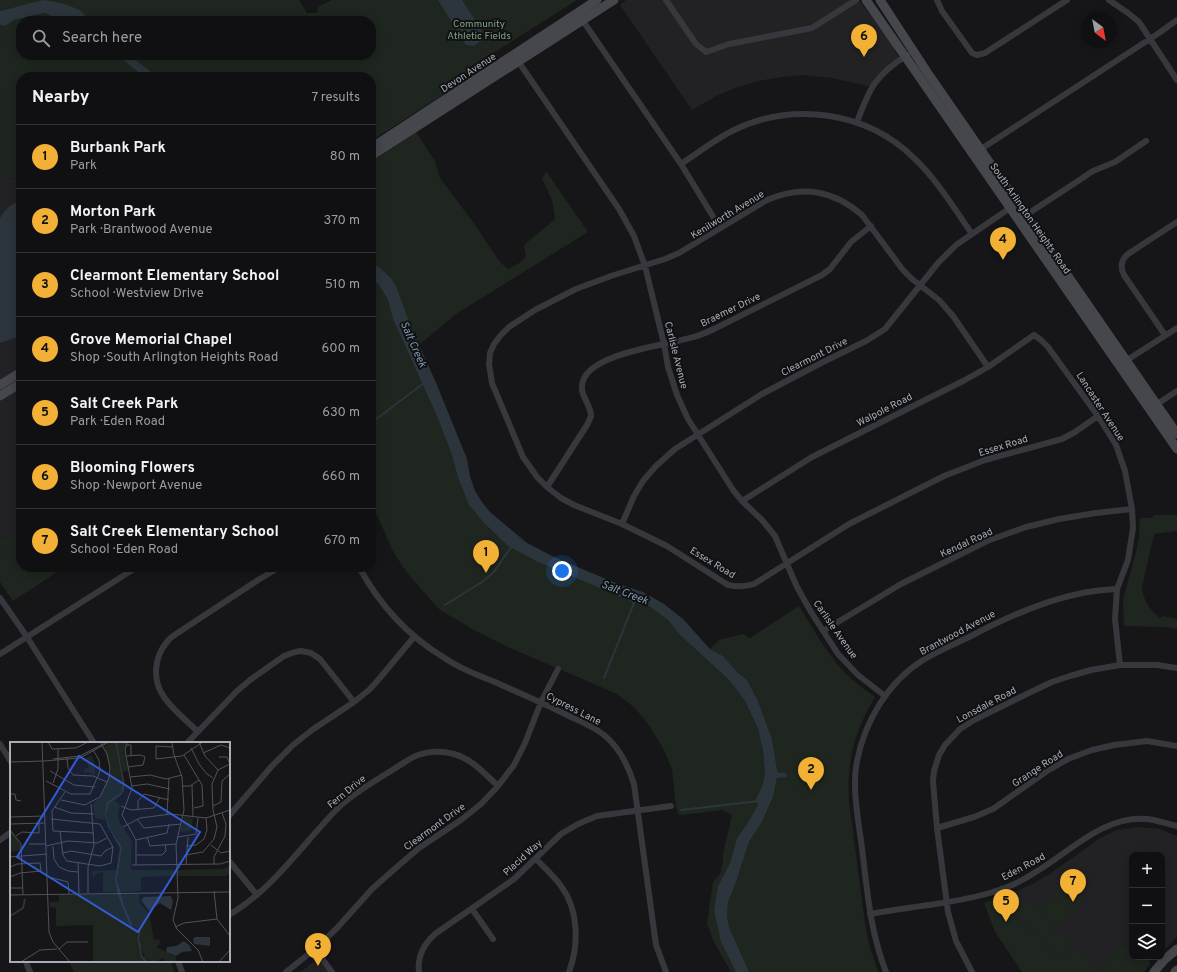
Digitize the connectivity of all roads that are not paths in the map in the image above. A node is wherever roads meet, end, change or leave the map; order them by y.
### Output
1 (597, 0) edge
2 (614, 0) edge
3 (666, 0) edge
4 (856, 0) edge
5 (866, 0) edge
6 (880, 0) edge
7 (937, 0) edge
8 (1067, 0) edge
9 (1109, 0) edge
10 (580, 16) junction
11 (1177, 20) edge
12 (1150, 38) junction
13 (909, 54) junction
14 (518, 61) junction
15 (1177, 80) edge
16 (857, 122) junction
17 (1146, 141) dead end
18 (376, 145) edge
19 (977, 152) junction
20 (376, 153) edge
21 (681, 164) junction
22 (1014, 205) junction
23 (1022, 218) junction
24 (1177, 222) edge
25 (871, 226) junction
26 (720, 228) junction
27 (972, 234) junction
28 (645, 266) junction
29 (920, 285) junction
30 (509, 327) joint
31 (1177, 328) edge
32 (1034, 335) joint
33 (1165, 335) junction
34 (664, 344) junction
35 (1123, 363) junction
36 (988, 367) junction
37 (16, 375) edge
38 (0, 385) edge
39 (16, 386) edge
40 (1177, 391) edge
41 (0, 396) edge
42 (1153, 407) junction
43 (1098, 416) junction
44 (1177, 434) edge
45 (698, 435) junction
46 (1177, 449) edge
47 (547, 487) junction
48 (742, 501) junction
49 (1132, 509) junction
50 (622, 524) junction
51 (786, 563) junction
52 (129, 572) edge
53 (272, 572) edge
54 (361, 572) edge
55 (1117, 589) junction
56 (0, 598) edge
57 (823, 631) junction
58 (414, 637) junction
59 (27, 638) junction
60 (0, 654) edge
61 (1120, 665) junction
62 (1177, 668) edge
63 (558, 669) dead end
64 (885, 696) junction
65 (354, 702) junction
66 (541, 702) junction
67 (198, 732) junction
68 (93, 742) edge
69 (188, 742) edge
70 (0, 746) edge
71 (1177, 746) edge
72 (10, 761) edge
73 (498, 786) junction
74 (672, 806) dead end
75 (638, 811) junction
76 (230, 815) edge
77 (1177, 826) edge
78 (937, 828) junction
79 (10, 833) edge
80 (0, 840) edge
81 (536, 859) junction
82 (230, 862) edge
83 (256, 895) junction
84 (947, 902) junction
85 (472, 909) junction
86 (230, 914) edge
87 (870, 914) junction
88 (493, 939) dead end
89 (1177, 948) edge
90 (314, 949) junction
91 (26, 962) edge
92 (178, 962) edge
93 (30, 972) edge
94 (182, 972) edge
95 (286, 972) edge
96 (332, 972) edge
97 (419, 972) edge
98 (569, 972) edge
99 (666, 972) edge
100 (886, 972) edge
101 (972, 972) edge
102 (1154, 972) edge

1 - 10 main road, Devon Avenue
2 - 10 main road, Devon Avenue
3 - 4 street
5 - 13 main road, South Arlington Heights Road
6 - 13 main road, South Arlington Heights Road
7 - 8 street
9 - 12 street
10 - 14 main road, Devon Avenue
10 - 18 main road, Devon Avenue
10 - 21 street
11 - 12 street
12 - 15 street
12 - 19 street
13 - 16 street
13 - 19 main road, South Arlington Heights Road
14 - 20 main road, Devon Avenue
14 - 28 street, Carlisle Avenue
16 - 21 street
16 - 27 street
17 - 23 street
19 - 22 main road, South Arlington Heights Road
21 - 26 street
22 - 23 main road, South Arlington Heights Road
22 - 27 street, Clearmont Drive
23 - 35 main road, South Arlington Heights Road
24 - 33 street
25 - 26 street, Kenilworth Avenue
25 - 29 street, Kenilworth Avenue
25 - 34 street, Braemer Drive
26 - 28 street, Kenilworth Avenue
27 - 29 street, Clearmont Drive
28 - 30 street, Kenilworth Avenue
28 - 34 street, Carlisle Avenue
29 - 36 street, Kenilworth Avenue
29 - 45 street, Clearmont Drive
30 - 47 street, Essex Road
31 - 33 street
32 - 36 street, Walpole Road
32 - 43 street, Lancaster Avenue
33 - 35 street
34 - 45 street, Carlisle Avenue
34 - 47 street, Braemer Drive
35 - 42 main road, South Arlington Heights Road
36 - 48 street, Walpole Road
37 - 38 main road
39 - 41 main road
40 - 42 street
42 - 44 main road, South Arlington Heights Road
42 - 46 main road, South Arlington Heights Road
43 - 49 street, Lancaster Avenue
43 - 51 street, Essex Road
45 - 48 street, Carlisle Avenue
45 - 50 street, Clearmont Drive
47 - 50 street, Essex Road
48 - 51 street, Carlisle Avenue
49 - 55 street, Lancaster Avenue
49 - 57 street, Kendal Road
50 - 51 street, Essex Road
51 - 57 street, Carlisle Avenue
52 - 59 street
53 - 67 street
54 - 58 street, Cypress Lane
55 - 61 street, Lancaster Avenue
55 - 64 street, Brantwood Avenue
56 - 59 street
57 - 64 street, Carlisle Avenue
58 - 65 street
58 - 66 street, Cypress Lane
59 - 60 street
59 - 68 street
61 - 62 street, Lonsdale Road
61 - 78 street, Lonsdale Road
63 - 66 street, Clearmont Drive
64 - 87 street, Brantwood Avenue
65 - 67 street
65 - 76 street
66 - 73 street, Clearmont Drive
66 - 75 street, Cypress Lane
67 - 69 street
70 - 72 street
71 - 78 street, Grange Road
73 - 83 street, Fern Drive
73 - 90 street, Clearmont Drive
74 - 75 street, Placid Way
75 - 81 street, Placid Way
75 - 99 street, Cypress Lane
77 - 84 street, Eden Road
78 - 84 street, Lonsdale Road
79 - 80 street
81 - 85 street, Placid Way
81 - 98 street
82 - 83 street
83 - 86 street, Fern Drive
84 - 87 street, Eden Road
84 - 101 street, Lonsdale Road
85 - 88 street
85 - 97 street, Placid Way
87 - 100 street, Brantwood Avenue
89 - 102 main road
90 - 95 street, Clearmont Drive
90 - 96 street
91 - 93 street
92 - 94 street

